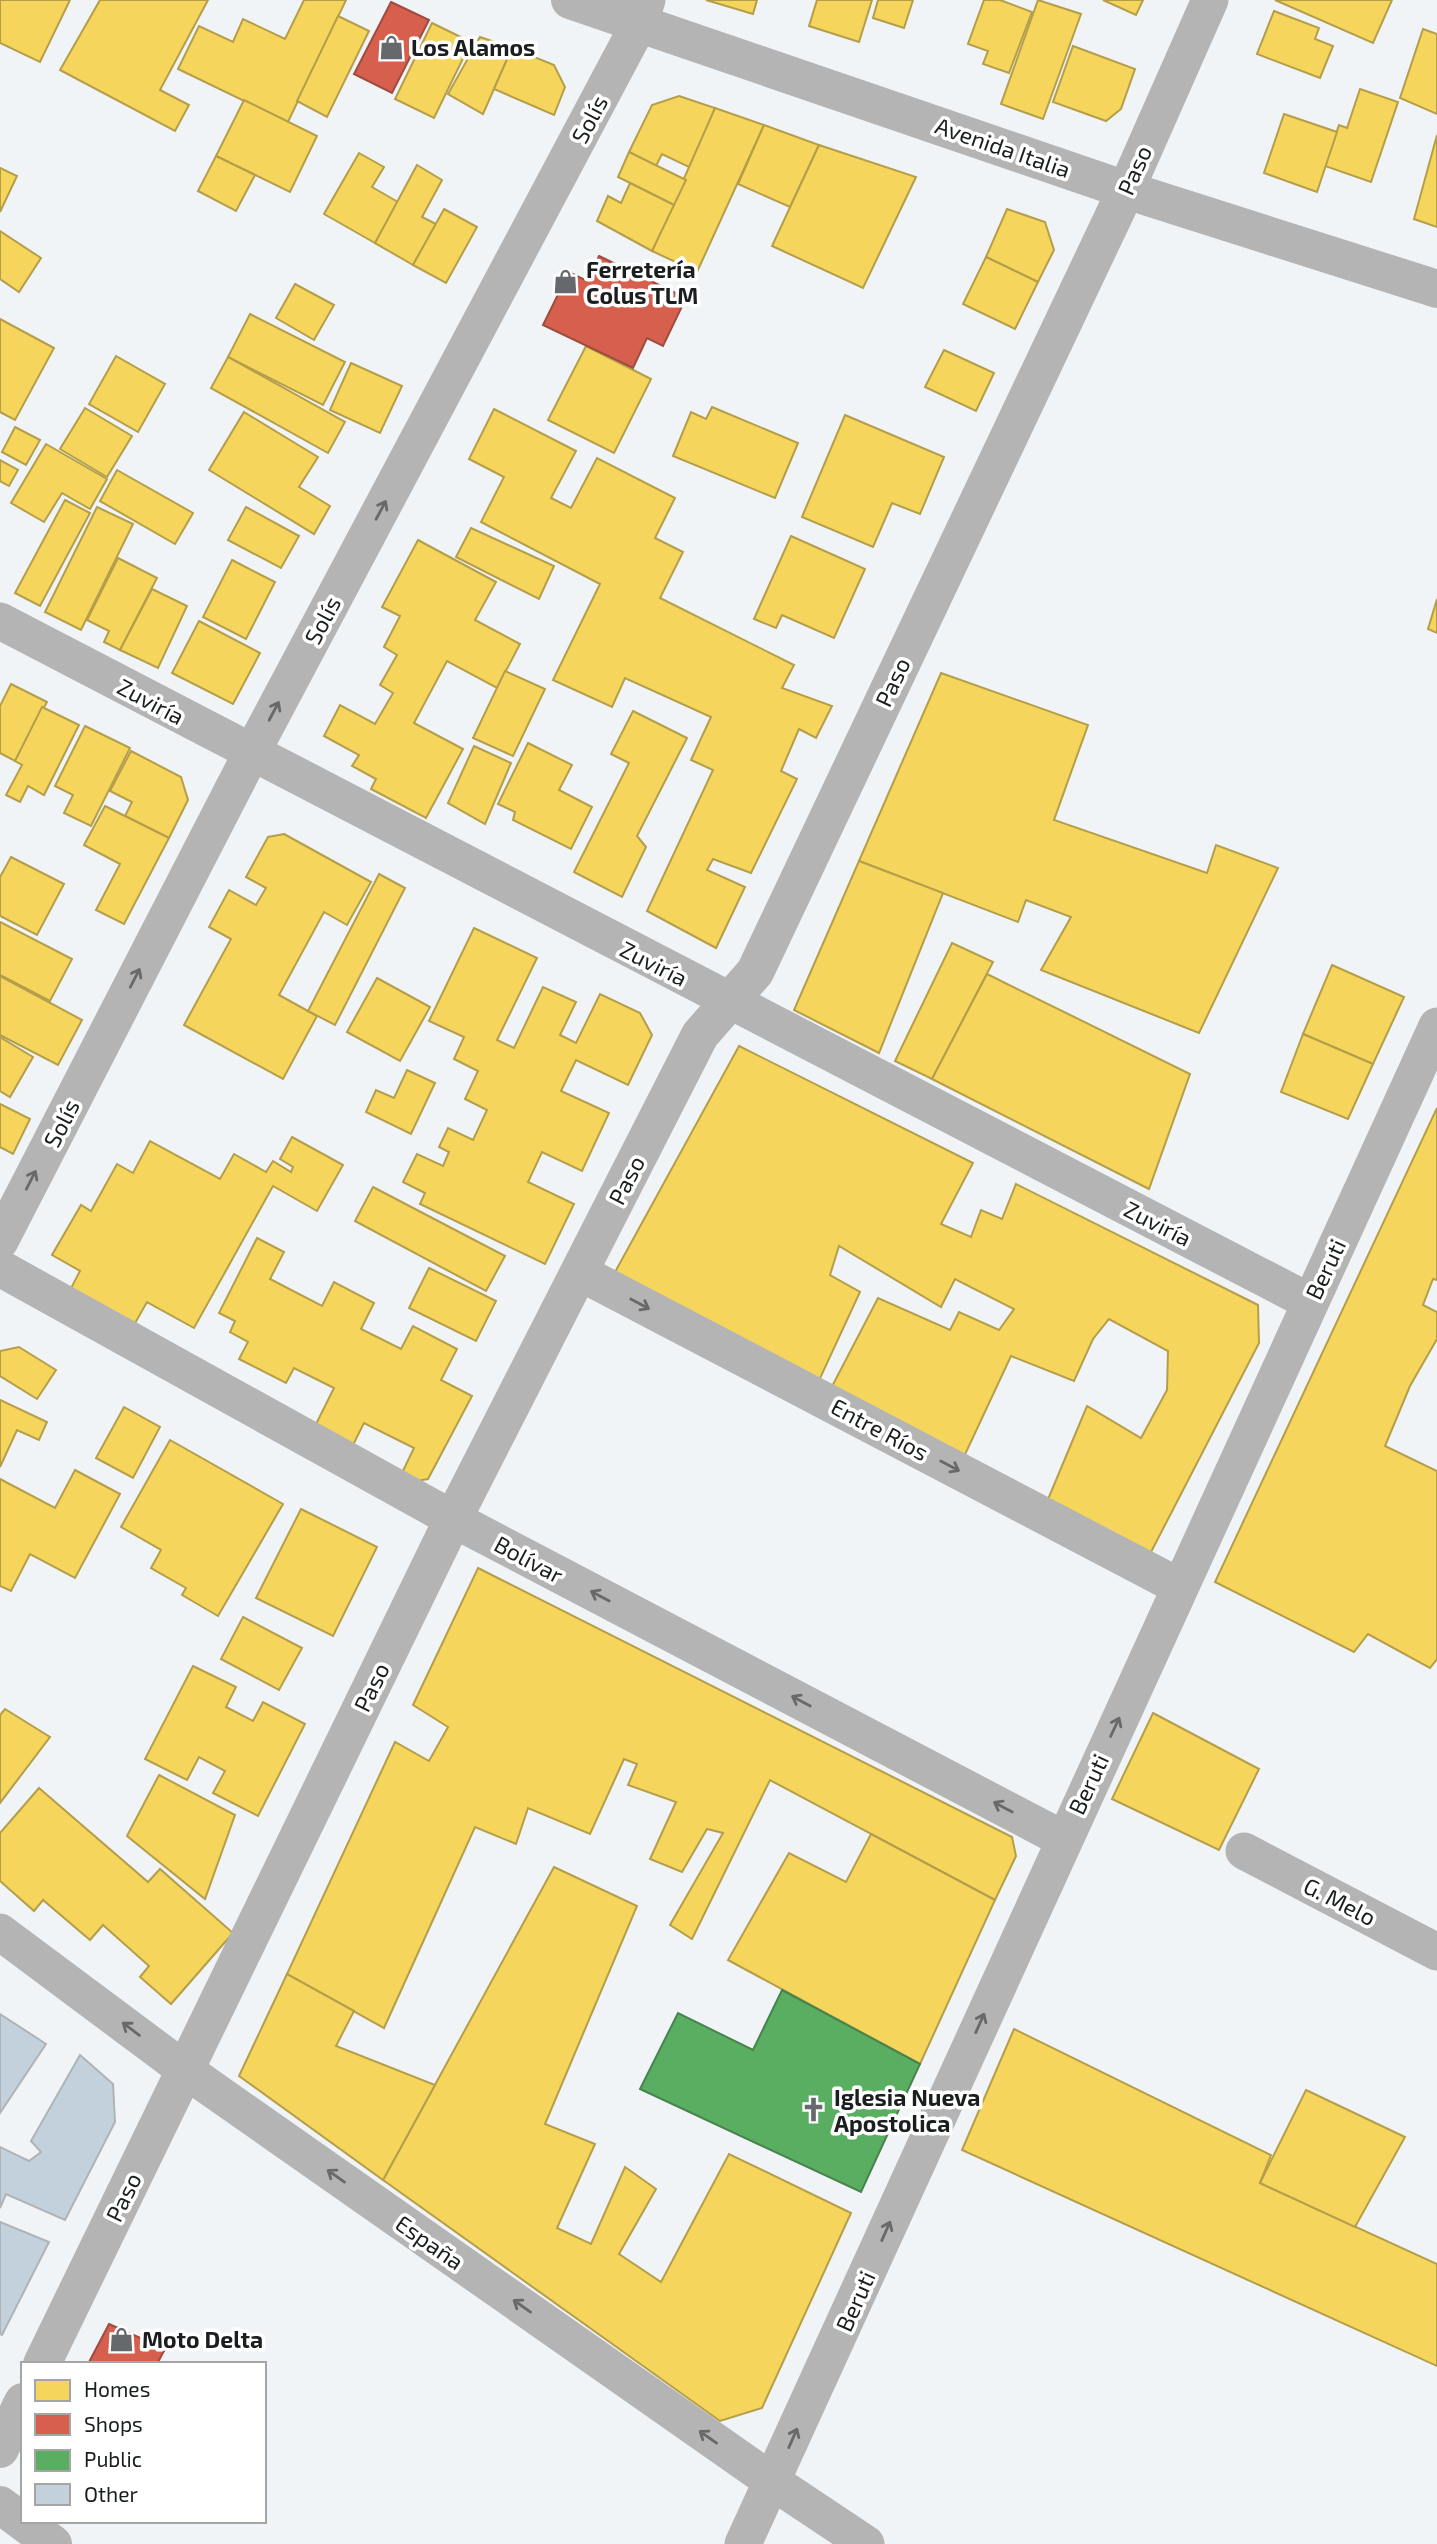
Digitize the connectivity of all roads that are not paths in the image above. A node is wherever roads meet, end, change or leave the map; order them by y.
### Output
1 (570, 0) edge
2 (1210, 0) edge
3 (643, 11) edge
4 (1126, 190) junction
5 (1437, 289) edge
6 (0, 621) edge
7 (251, 754) junction
8 (729, 1001) junction
9 (1437, 1026) edge
10 (0, 1241) edge
11 (0, 1268) edge
12 (579, 1272) junction
13 (1310, 1302) junction
14 (453, 1519) junction
15 (1180, 1587) junction
16 (1063, 1839) junction
17 (1244, 1851) dead end
18 (0, 1932) edge
19 (1437, 1952) edge
20 (186, 2070) junction
21 (43, 2362) edge
22 (21, 2406) edge
23 (0, 2449) edge
24 (773, 2483) junction
25 (0, 2505) edge
26 (21, 2520) edge
27 (24, 2523) edge
28 (53, 2544) edge
29 (743, 2544) edge
30 (866, 2544) edge

1 - 3 street, Avenida Italia
2 - 4 street, Paso
3 - 4 street, Avenida Italia
7 -> 3 street, Solís
4 - 5 street, Avenida Italia
4 - 8 street, Paso
6 - 7 street, Zuviría
7 - 8 street, Zuviría
10 -> 7 street, Solís
8 - 12 street, Paso
8 - 13 street, Zuviría
9 - 13 street, Beruti
11 - 14 street, Bolívar
12 - 14 street, Paso
12 -> 15 street, Entre Ríos
13 - 15 street, Beruti
16 -> 14 street, Bolívar
14 - 20 street, Paso
16 -> 15 street, Beruti
24 -> 16 street, Beruti
17 - 19 street, G. Melo
20 -> 18 street, España
20 - 21 street, Paso
24 -> 20 street, España
22 - 23 street
24 - 29 street, Beruti
24 - 30 street, España
25 - 26 main road
27 - 28 main road

